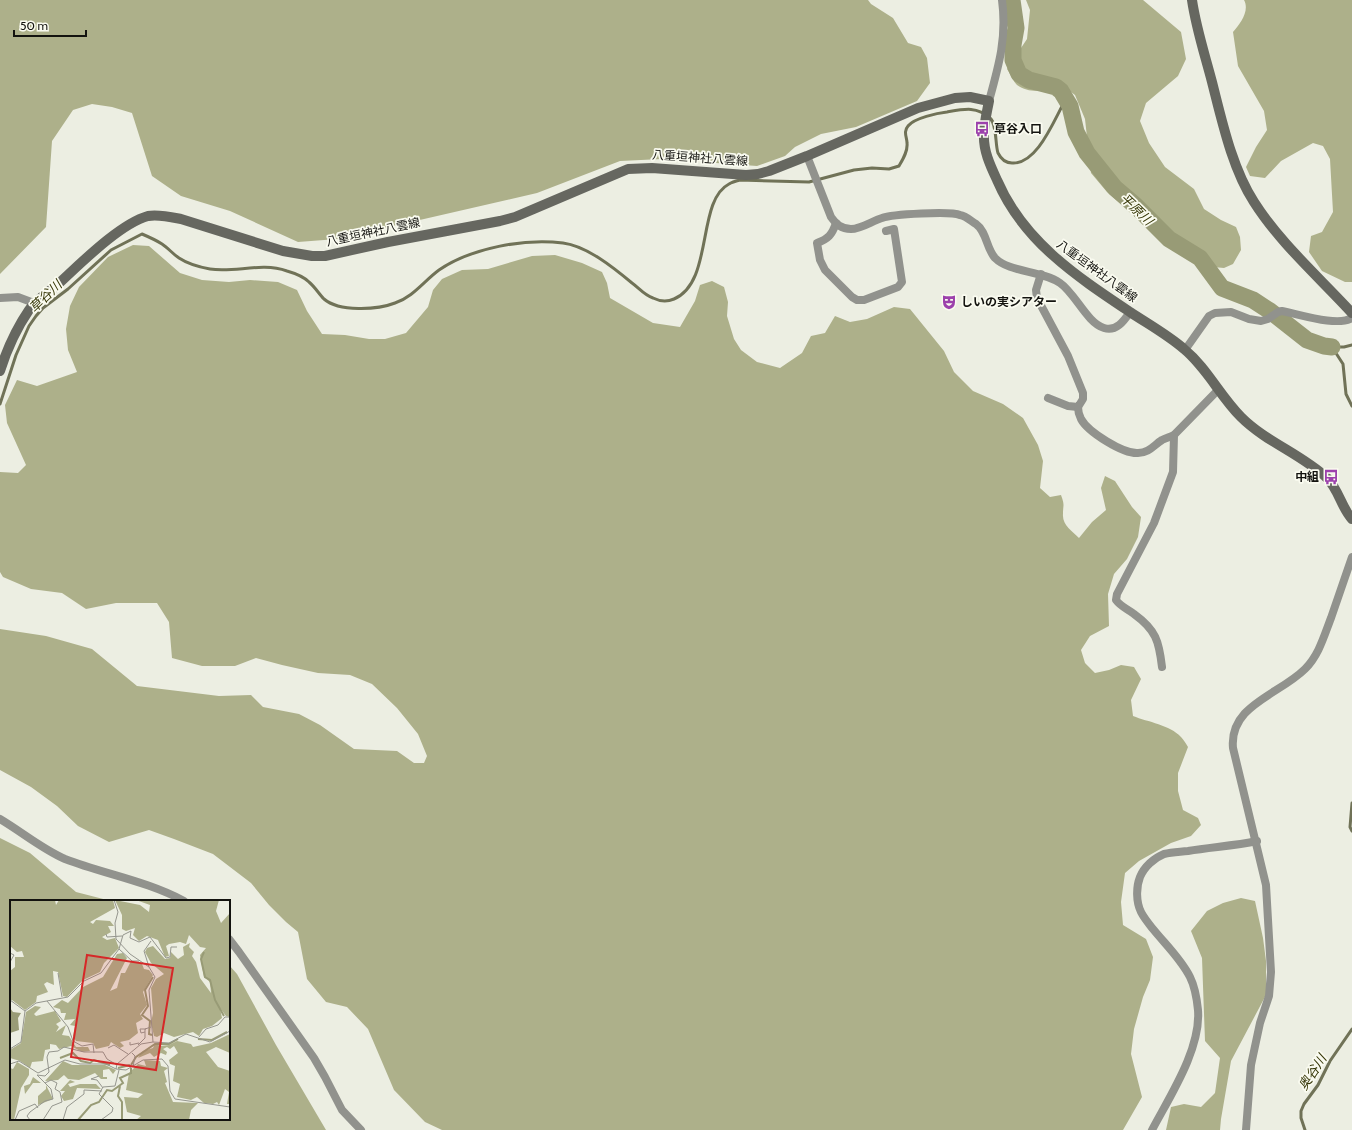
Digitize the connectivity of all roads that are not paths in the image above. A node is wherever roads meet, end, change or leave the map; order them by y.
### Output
1 (1002, 0) edge
2 (1192, 0) edge
3 (989, 101) junction
4 (807, 156) junction
5 (836, 223) junction
6 (886, 231) dead end
7 (1041, 274) junction
8 (0, 298) edge
9 (34, 304) junction
10 (1130, 312) junction
11 (1352, 313) edge
12 (1352, 318) edge
13 (1185, 350) junction
14 (0, 371) edge
15 (1218, 390) junction
16 (1048, 398) dead end
17 (1078, 407) junction
18 (1174, 435) junction
19 (1352, 519) edge
20 (1352, 557) edge
21 (1162, 667) dead end
22 (0, 819) edge
23 (1257, 841) junction
24 (182, 900) edge
25 (230, 941) edge
26 (361, 1130) edge
27 (1152, 1130) edge
28 (1246, 1130) edge

1 - 3 street
2 - 11 main road
3 - 4 main road, 八重垣神社八雲線
3 - 10 main road, 八重垣神社八雲線
4 - 5 street
4 - 9 main road, 八重垣神社八雲線
5 - 6 street
5 - 7 street
7 - 10 street
7 - 17 street
8 - 9 street
9 - 14 main road, 八重垣神社八雲線
10 - 13 main road, 八重垣神社八雲線
12 - 13 street
13 - 15 main road, 八重垣神社八雲線
15 - 18 street
15 - 19 main road, 八重垣神社八雲線
16 - 17 street
17 - 18 street
18 - 21 street
20 - 23 street
22 - 24 street
23 - 27 street
23 - 28 street
25 - 26 street

